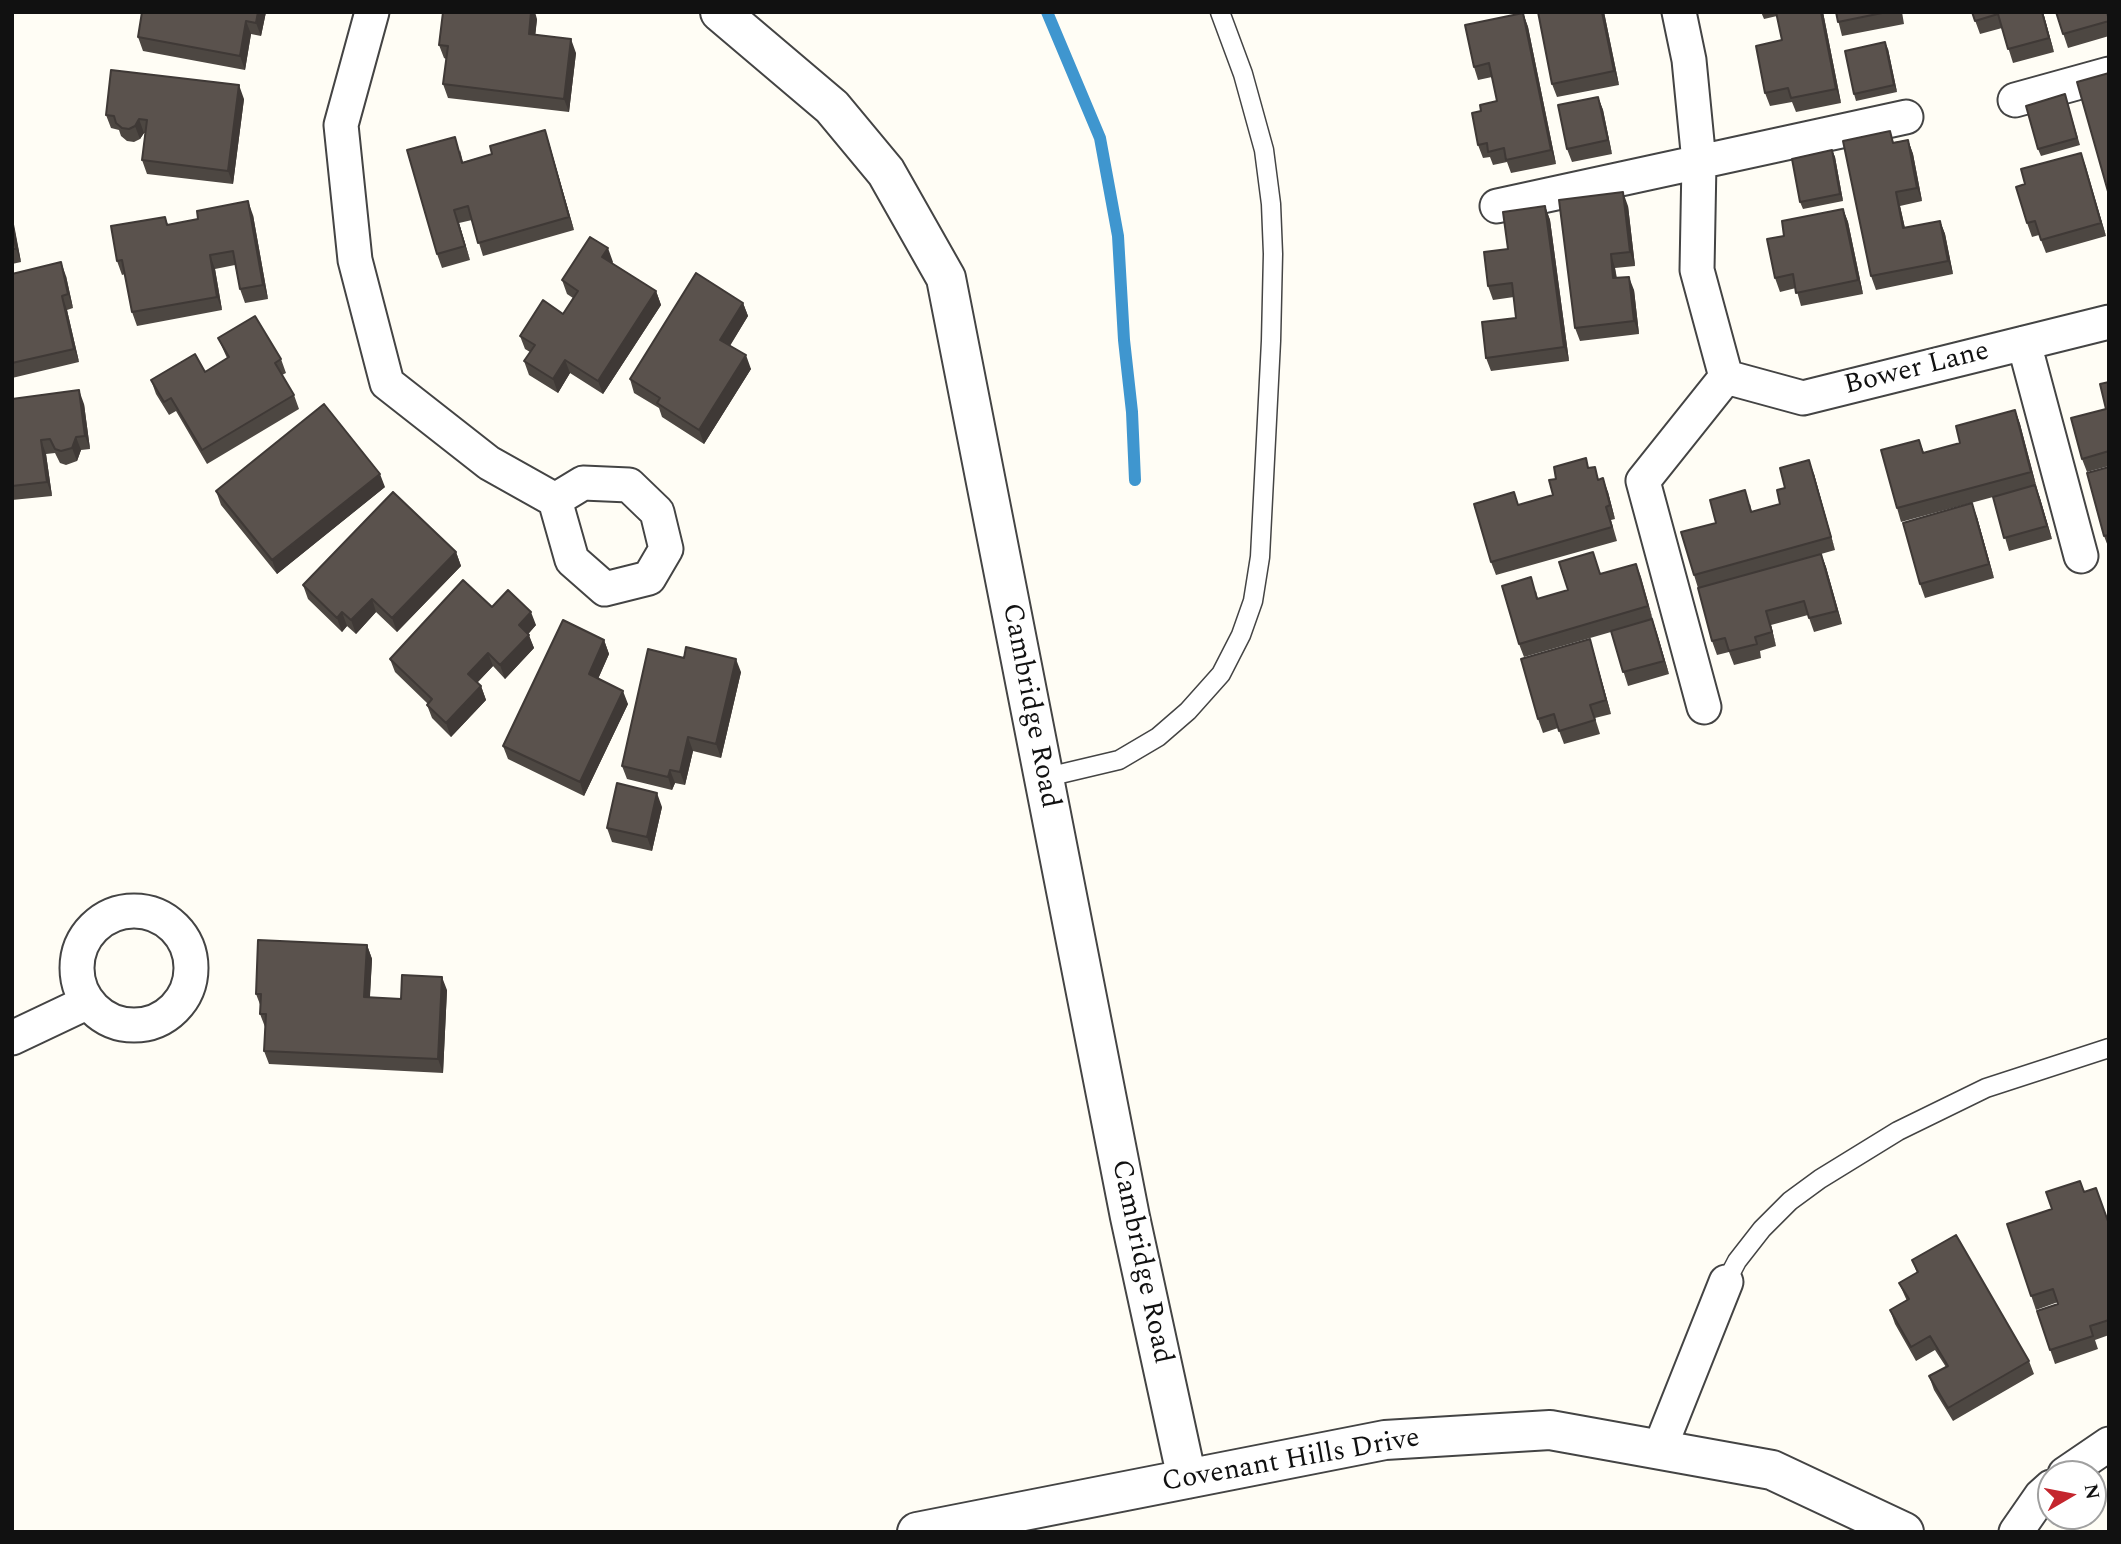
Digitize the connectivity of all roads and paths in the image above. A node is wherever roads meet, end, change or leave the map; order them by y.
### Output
1 (372, 12) edge
2 (720, 12) edge
3 (1220, 12) edge
4 (1679, 12) edge
5 (2109, 74) edge
6 (2015, 100) dead end
7 (1906, 117) dead end
8 (1699, 162) junction
9 (1497, 206) dead end
10 (2109, 322) edge
11 (2024, 343) junction
12 (1726, 377) junction
13 (555, 500) dead end
14 (2081, 556) dead end
15 (1704, 707) dead end
16 (1044, 778) junction
17 (88, 1002) dead end
18 (12, 1038) edge
19 (2109, 1048) edge
20 (1726, 1282) joint
21 (2109, 1444) edge
22 (1659, 1450) junction
23 (2086, 1460) edge
24 (1187, 1479) junction
25 (2037, 1500) edge
26 (924, 1531) edge
27 (1904, 1532) edge
28 (2016, 1532) edge

1 - 13 street
2 - 16 street, Cambridge Road
3 - 16 lane
4 - 8 street
5 - 6 street
7 - 8 street
8 - 9 street
8 - 12 street
10 - 11 street, Bower Lane
11 - 12 street, Bower Lane
11 - 14 street
12 - 15 street
16 - 24 street, Cambridge Road
17 - 18 street
19 - 20 lane
20 - 22 street
21 - 23 street
22 - 24 street, Covenant Hills Drive
22 - 27 street, Covenant Hills Drive
24 - 26 street, Covenant Hills Drive
25 - 28 street

